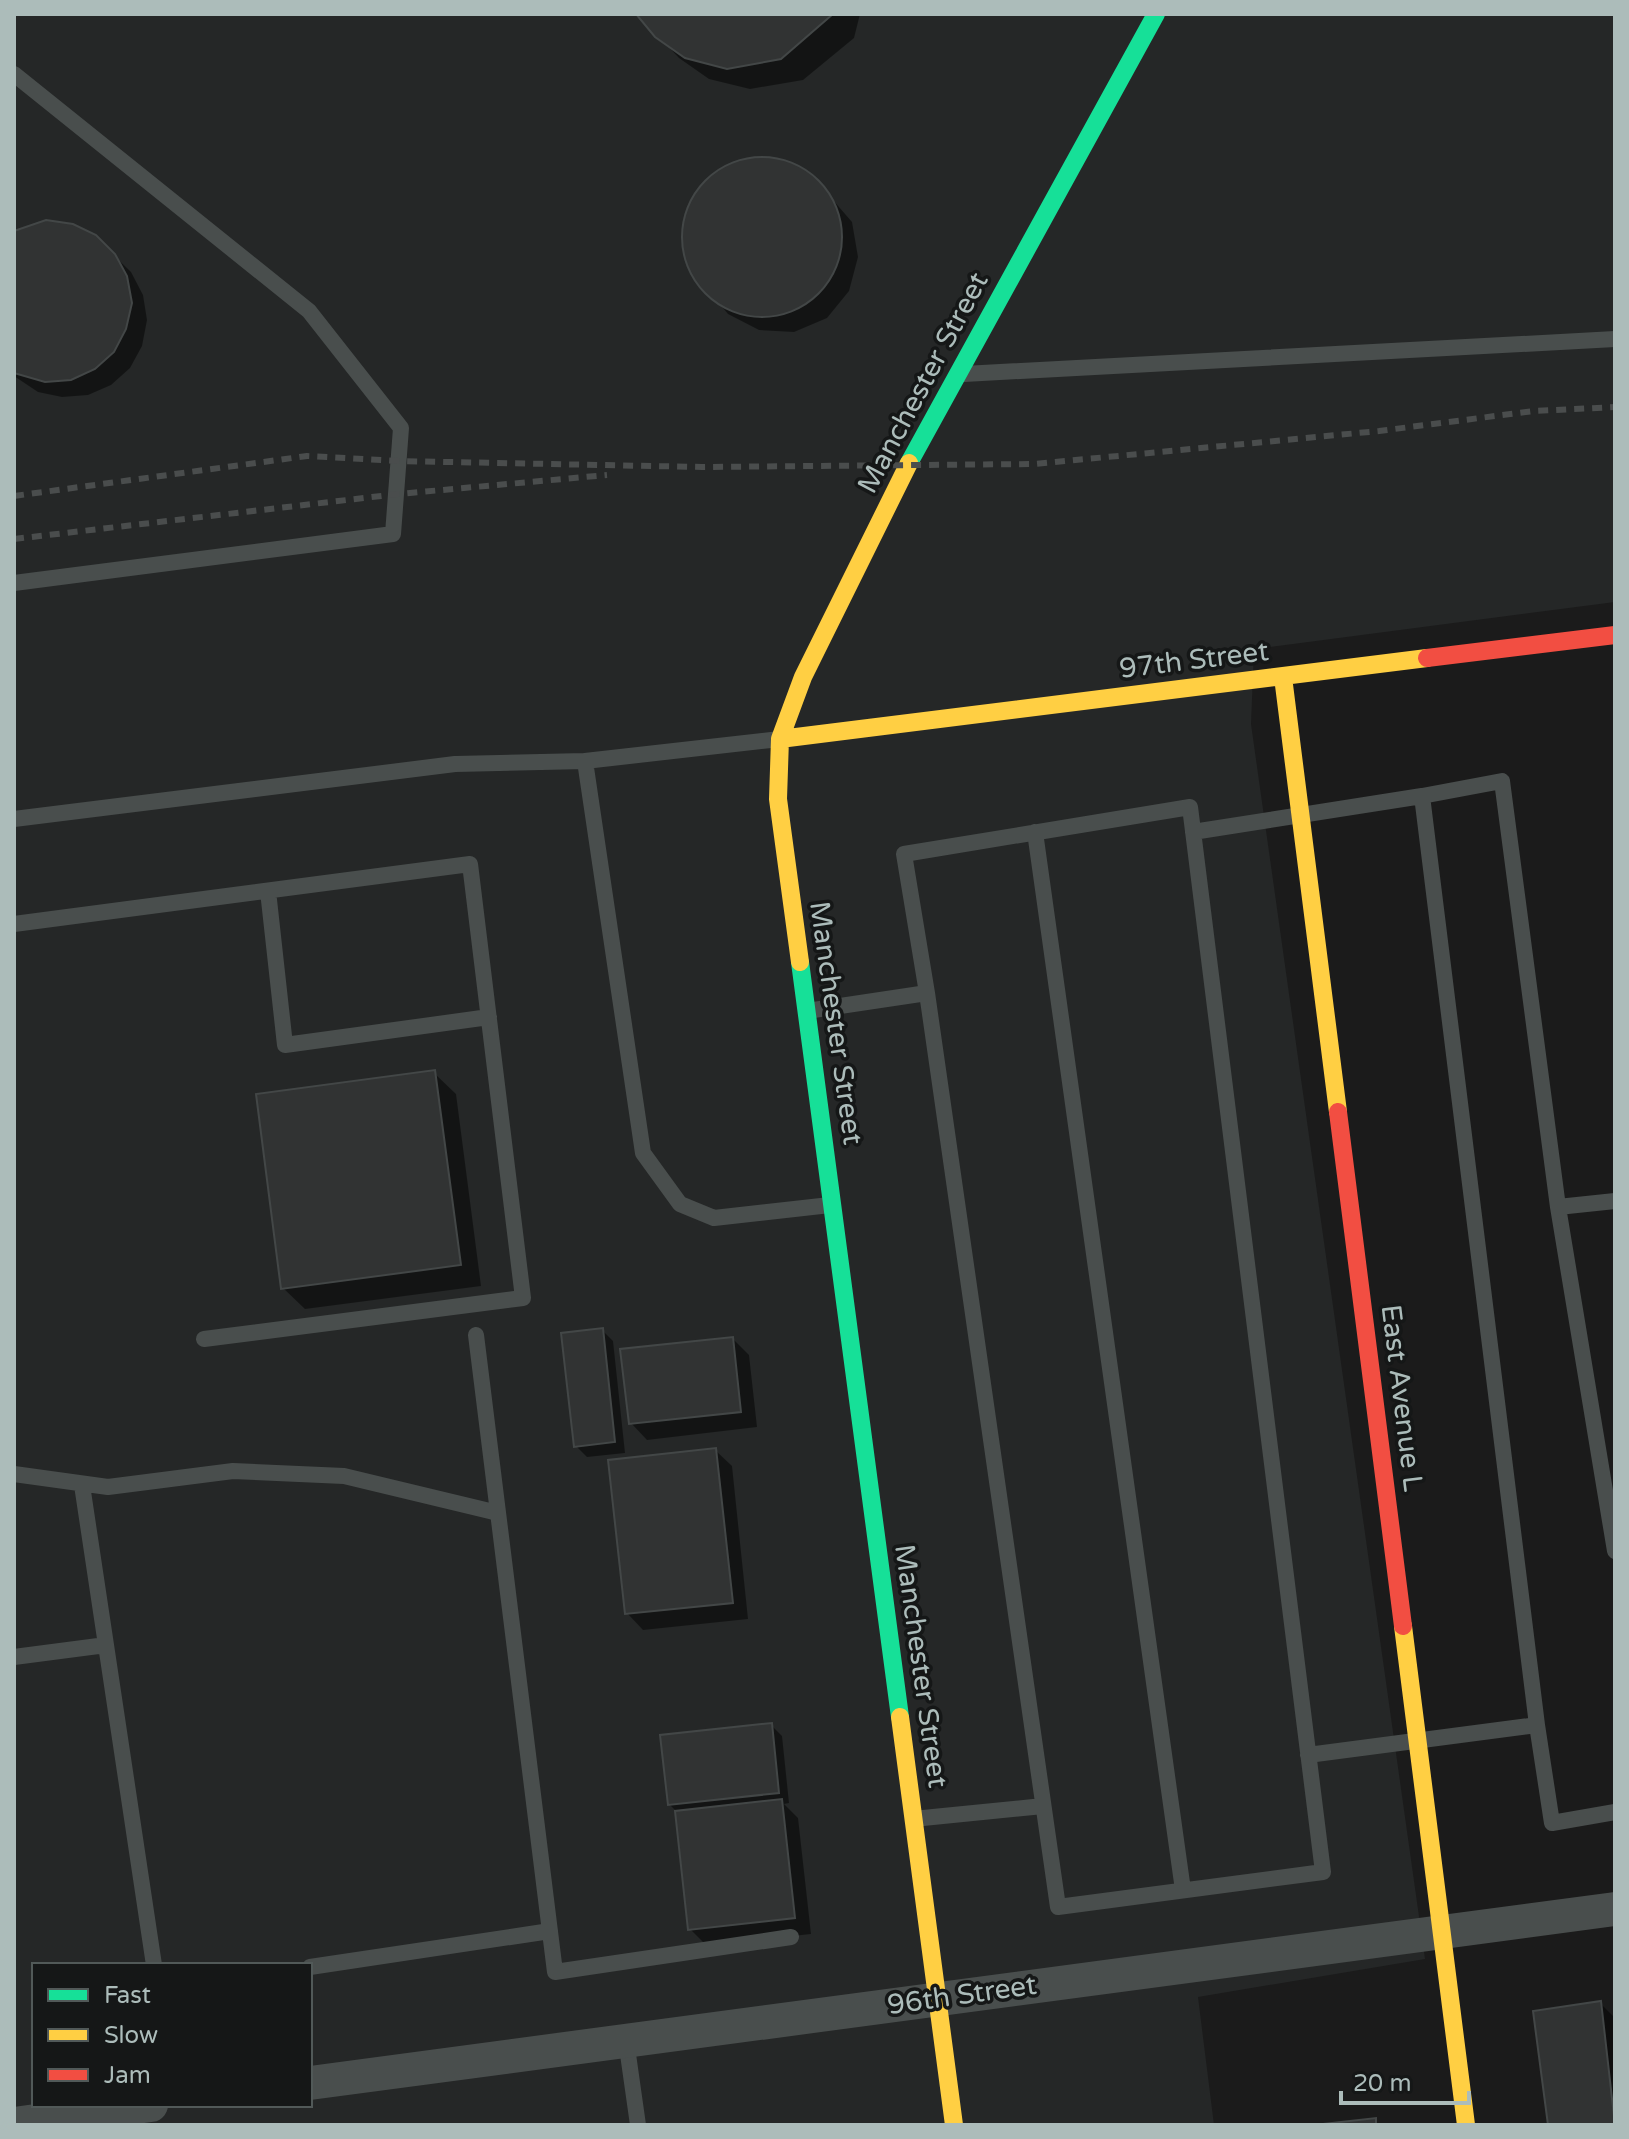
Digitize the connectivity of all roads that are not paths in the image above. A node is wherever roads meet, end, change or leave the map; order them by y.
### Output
1 (1156, 14) edge
2 (14, 74) edge
3 (1615, 339) edge
4 (959, 375) junction
5 (14, 583) edge
6 (1615, 635) edge
7 (1283, 677) junction
8 (780, 739) junction
9 (585, 761) junction
10 (1422, 796) junction
11 (1300, 815) junction
12 (14, 819) edge
13 (1035, 832) junction
14 (1193, 832) junction
15 (268, 891) junction
16 (14, 924) edge
17 (927, 993) junction
18 (806, 1012) junction
19 (489, 1017) junction
20 (1615, 1201) edge
21 (832, 1205) junction
22 (1558, 1207) junction
23 (476, 1335) dead end
24 (204, 1339) dead end
25 (14, 1474) edge
26 (82, 1485) junction
27 (498, 1513) junction
28 (1615, 1551) edge
29 (106, 1645) junction
30 (14, 1657) edge
31 (1537, 1725) junction
32 (1418, 1741) junction
33 (1308, 1755) junction
34 (1043, 1806) junction
35 (1615, 1812) edge
36 (913, 1819) junction
37 (1183, 1890) junction
38 (1615, 1909) edge
39 (550, 1931) junction
40 (1441, 1932) junction
41 (791, 1937) dead end
42 (154, 1963) edge
43 (312, 1967) edge
44 (938, 1999) junction
45 (626, 2040) junction
46 (312, 2083) edge
47 (145, 2107) edge
48 (109, 2118) edge
49 (14, 2124) edge
50 (638, 2125) edge
51 (954, 2125) edge
52 (1466, 2125) edge

1 - 4 street, Manchester Street
2 - 5 lane
3 - 4 lane
4 - 8 street, Manchester Street
6 - 7 street, 97th Street
7 - 8 street, 97th Street
7 - 11 street, East Avenue L
8 - 9 lane
8 - 18 street, Manchester Street
9 - 12 lane
9 - 21 lane
10 - 11 lane
10 - 22 lane
10 - 31 lane
11 - 14 lane
11 - 32 street, East Avenue L
13 - 14 lane
13 - 17 lane
13 - 37 lane
14 - 33 lane
15 - 16 lane
15 - 19 lane
15 - 19 lane
17 - 18 lane
17 - 34 lane
18 - 21 street, Manchester Street
19 - 24 lane
20 - 22 lane
21 - 36 street, Manchester Street
22 - 28 lane
23 - 27 lane
25 - 26 lane
26 - 27 lane
26 - 29 lane
27 - 39 lane
29 - 30 lane
29 - 42 lane
31 - 32 lane
31 - 35 lane
32 - 33 lane
32 - 40 street, East Avenue L
33 - 37 lane
34 - 36 lane
34 - 37 lane
36 - 44 street, Manchester Street
38 - 40 street, 96th Street
39 - 41 lane
39 - 43 lane
40 - 44 street, 96th Street
40 - 52 street, East Avenue L
44 - 45 street, 96th Street
44 - 51 street, Manchester Street
45 - 46 street, 96th Street
45 - 50 lane
47 - 48 street
48 - 49 street

